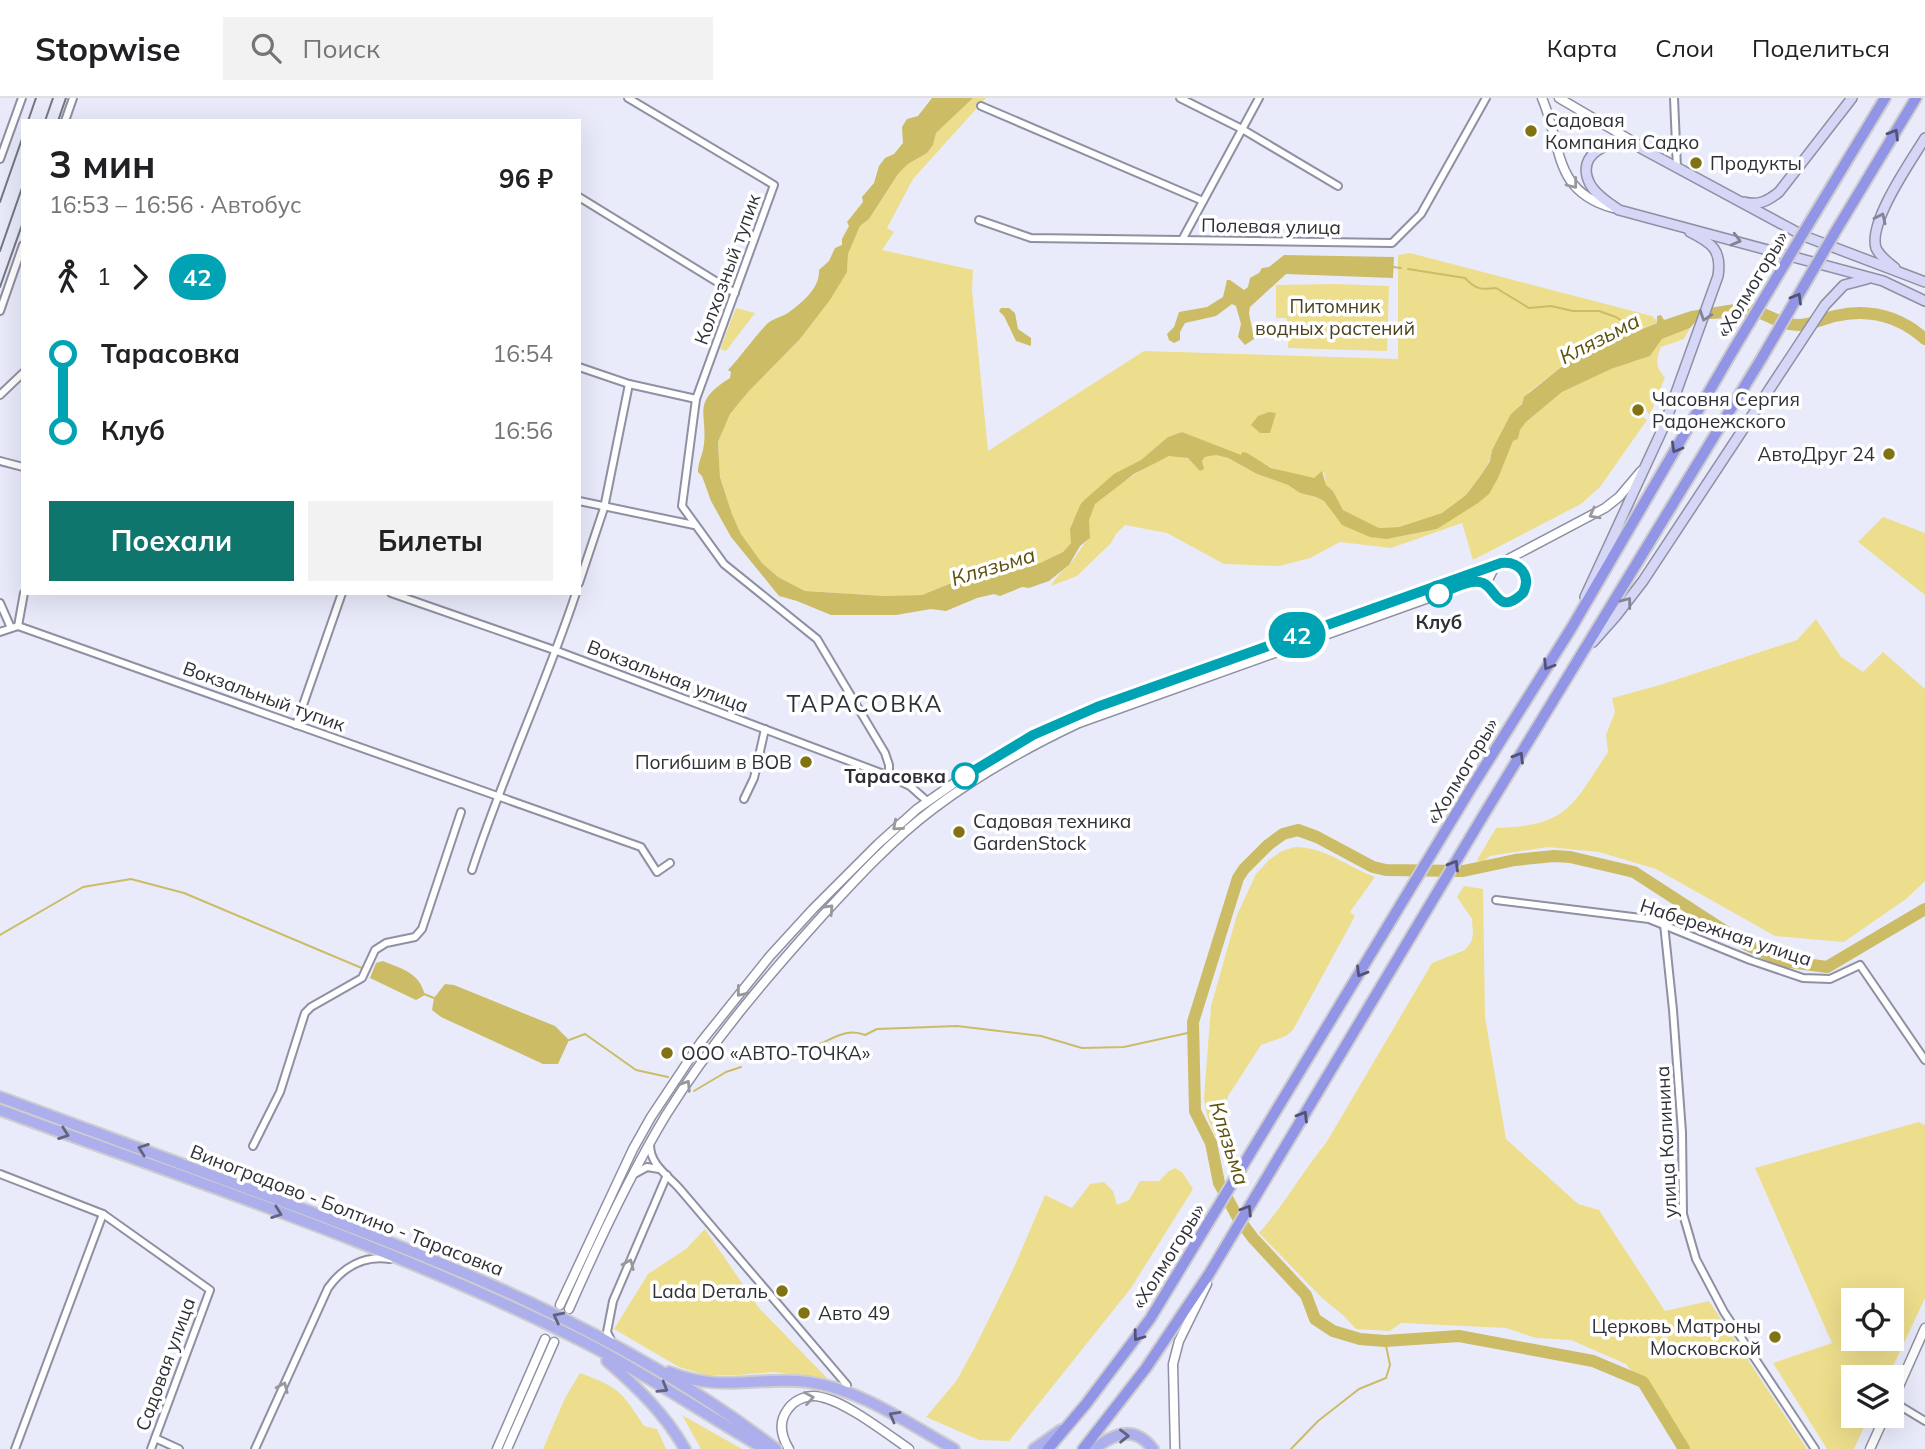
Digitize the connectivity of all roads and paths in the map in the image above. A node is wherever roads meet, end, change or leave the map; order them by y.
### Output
1 (22, 98) edge
2 (73, 98) edge
3 (628, 98) edge
4 (1180, 98) edge
5 (1259, 98) edge
6 (1486, 98) edge
7 (1542, 98) edge
8 (1559, 98) edge
9 (1674, 98) edge
10 (1852, 98) edge
11 (1885, 98) edge
12 (1916, 98) edge
13 (981, 106) dead end
14 (66, 119) edge
15 (1242, 129) junction
16 (1925, 138) edge
17 (1650, 152) junction
18 (0, 159) edge
19 (1677, 167) junction
20 (1338, 186) dead end
21 (1729, 196) junction
22 (581, 198) edge
23 (1203, 201) junction
24 (1619, 210) junction
25 (979, 220) dead end
26 (1670, 222) junction
27 (1182, 240) junction
28 (21, 250) edge
29 (1901, 274) junction
30 (1883, 281) junction
31 (1925, 282) edge
32 (735, 293) junction
33 (1925, 301) edge
34 (0, 311) edge
35 (581, 368) edge
36 (21, 375) edge
37 (629, 384) junction
38 (0, 395) edge
39 (696, 399) junction
40 (0, 461) edge
41 (21, 466) edge
42 (1643, 468) junction
43 (581, 502) edge
44 (604, 508) junction
45 (694, 525) junction
46 (1498, 565) junction
47 (581, 577) edge
48 (1489, 588) junction
49 (23, 595) edge
50 (341, 595) edge
51 (397, 595) edge
52 (575, 595) edge
53 (0, 603) edge
54 (15, 627) junction
55 (1572, 627) junction
56 (0, 632) edge
57 (557, 651) junction
58 (1582, 653) junction
59 (296, 725) junction
60 (765, 729) junction
61 (889, 776) junction
62 (499, 795) junction
63 (744, 799) dead end
64 (928, 802) junction
65 (461, 813) dead end
66 (670, 863) dead end
67 (472, 870) dead end
68 (1496, 900) dead end
69 (1664, 924) junction
70 (1925, 1060) edge
71 (0, 1097) edge
72 (0, 1110) edge
73 (650, 1143) junction
74 (253, 1146) dead end
75 (660, 1169) junction
76 (636, 1173) junction
77 (0, 1174) edge
78 (667, 1175) junction
79 (103, 1214) junction
80 (1224, 1247) junction
81 (406, 1261) junction
82 (1925, 1328) edge
83 (583, 1341) junction
84 (618, 1348) junction
85 (640, 1360) junction
86 (1904, 1375) edge
87 (847, 1385) dead end
88 (1904, 1409) edge
89 (1925, 1422) edge
90 (1069, 1425) junction
91 (1880, 1428) edge
92 (155, 1438) junction
93 (15, 1449) edge
94 (151, 1449) edge
95 (179, 1449) edge
96 (255, 1449) edge
97 (497, 1449) edge
98 (508, 1449) edge
99 (685, 1449) edge
100 (765, 1449) edge
101 (776, 1449) edge
102 (789, 1449) edge
103 (909, 1449) edge
104 (954, 1449) edge
105 (1034, 1449) edge
106 (1048, 1449) edge
107 (1083, 1449) edge
108 (1094, 1449) edge
109 (1153, 1449) edge
110 (1175, 1449) edge
111 (1815, 1449) edge
112 (1870, 1449) edge

1 - 18 street
2 - 14 street
3 - 32 street, Колхозный тупик
4 - 15 street
5 - 15 street
6 - 27 street, Полевая улица
7 -> 24 street
8 - 17 street
9 - 19 street
10 - 21 main road
11 -> 55 highway, «Холмогоры», bridge
58 -> 12 highway, bridge
13 - 23 street
15 - 20 street
15 - 23 street
29 -> 16 main road
17 - 19 main road
17 - 24 main road
19 - 21 main road
21 - 29 main road
22 - 32 street
23 - 27 street
24 - 26 main road
25 - 27 street, Полевая улица
26 -> 30 main road
26 -> 42 main road
28 - 34 street
29 - 31 main road
30 - 33 main road
58 -> 30 main road
32 - 39 street, Колхозный тупик
35 - 37 street
36 - 38 street
37 - 39 street
37 - 44 street
39 - 45 street, Колхозный тупик
40 - 41 street
42 -> 46 street
42 - 55 main road
43 - 44 street
44 - 45 street
44 - 47 street
45 - 61 street, Колхозный тупик
46 - 48 street
46 - 48 street
46 - 64 street
73 -> 48 street
49 - 54 street
50 - 59 street
51 - 57 street, Вокзальная улица
52 - 57 street
53 - 54 street
54 - 56 street
54 - 59 street, Вокзальный тупик
55 -> 90 highway, «Холмогоры»
57 - 60 street, Вокзальная улица
57 - 62 street
80 -> 58 highway
59 - 62 street, Вокзальный тупик
60 - 61 street, Вокзальная улица
60 - 63 street
61 - 64 street, Вокзальная улица
62 - 66 street, Вокзальный тупик
62 - 67 street
64 -> 76 street
65 - 74 street
68 - 69 street, Набережная улица
69 - 70 street, Набережная улица
69 - 111 street, улица Калинина
84 -> 71 main road, Виноградово - Болтино - Тарасовка
72 -> 81 main road, Виноградово - Болтино - Тарасовка
73 - 75 street
73 - 76 street
75 - 76 street
75 - 78 street
77 - 79 street
84 -> 78 street
78 - 87 street
79 - 92 street, Садовая улица
79 - 93 street
80 - 107 highway
80 - 110 street
81 - 83 main road, Виноградово - Болтино - Тарасовка
96 -> 81 street
82 - 86 street
83 - 99 main road
83 -> 100 main road, Виноградово - Болтино - Тарасовка
84 - 85 main road, Виноградово - Болтино - Тарасовка
85 - 101 main road, Виноградово - Болтино - Тарасовка
104 -> 85 main road
88 - 89 street
90 - 105 main road
90 - 106 highway, «Холмогоры»
91 - 112 street
92 - 94 street, Садовая улица
92 - 95 street
97 - 98 street
102 -> 103 street
108 -> 109 main road

